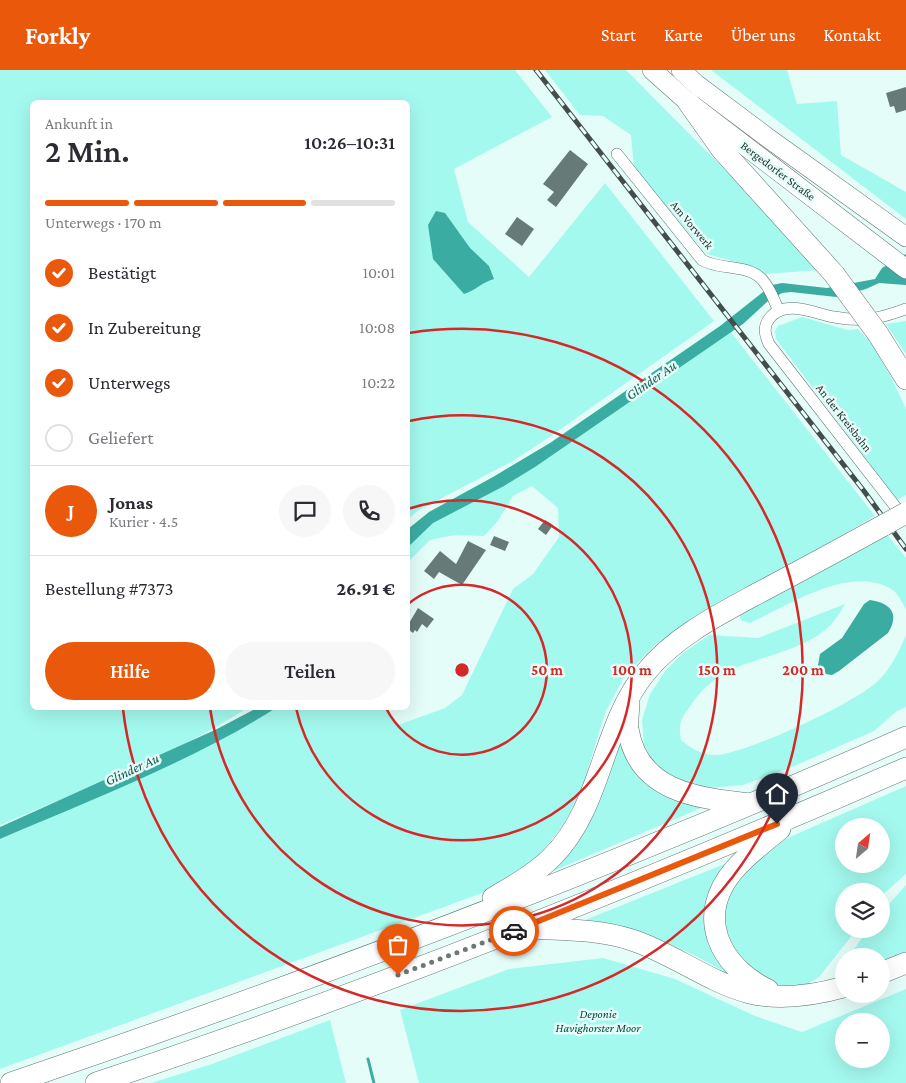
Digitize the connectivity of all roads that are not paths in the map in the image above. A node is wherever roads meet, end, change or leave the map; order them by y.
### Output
1 (652, 70) edge
2 (681, 70) edge
3 (688, 102) junction
4 (617, 154) dead end
5 (906, 237) edge
6 (906, 269) edge
7 (906, 309) edge
8 (778, 311) junction
9 (906, 379) edge
10 (906, 513) edge
11 (906, 520) edge
12 (629, 696) junction
13 (906, 737) edge
14 (906, 768) edge
15 (753, 804) junction
16 (795, 816) junction
17 (466, 920) junction
18 (525, 928) junction
19 (906, 963) edge
20 (890, 970) edge
21 (835, 989) edge
22 (780, 995) junction
23 (11, 1083) edge
24 (96, 1083) edge

1 - 3 highway, Bergedorfer Straße
2 - 5 highway, Bergedorfer Straße
3 - 6 highway, Bergedorfer Straße
3 - 9 highway, bridge
4 - 8 street, Am Vorwerk
7 - 8 street
8 - 11 street, An der Kreisbahn
10 - 12 highway, bridge
12 - 15 highway
12 - 17 highway
13 - 15 highway
14 - 16 highway
15 - 17 highway
16 - 18 highway
16 - 22 highway
17 - 23 highway
18 - 22 highway
18 - 24 highway
19 - 20 highway
21 - 22 highway

